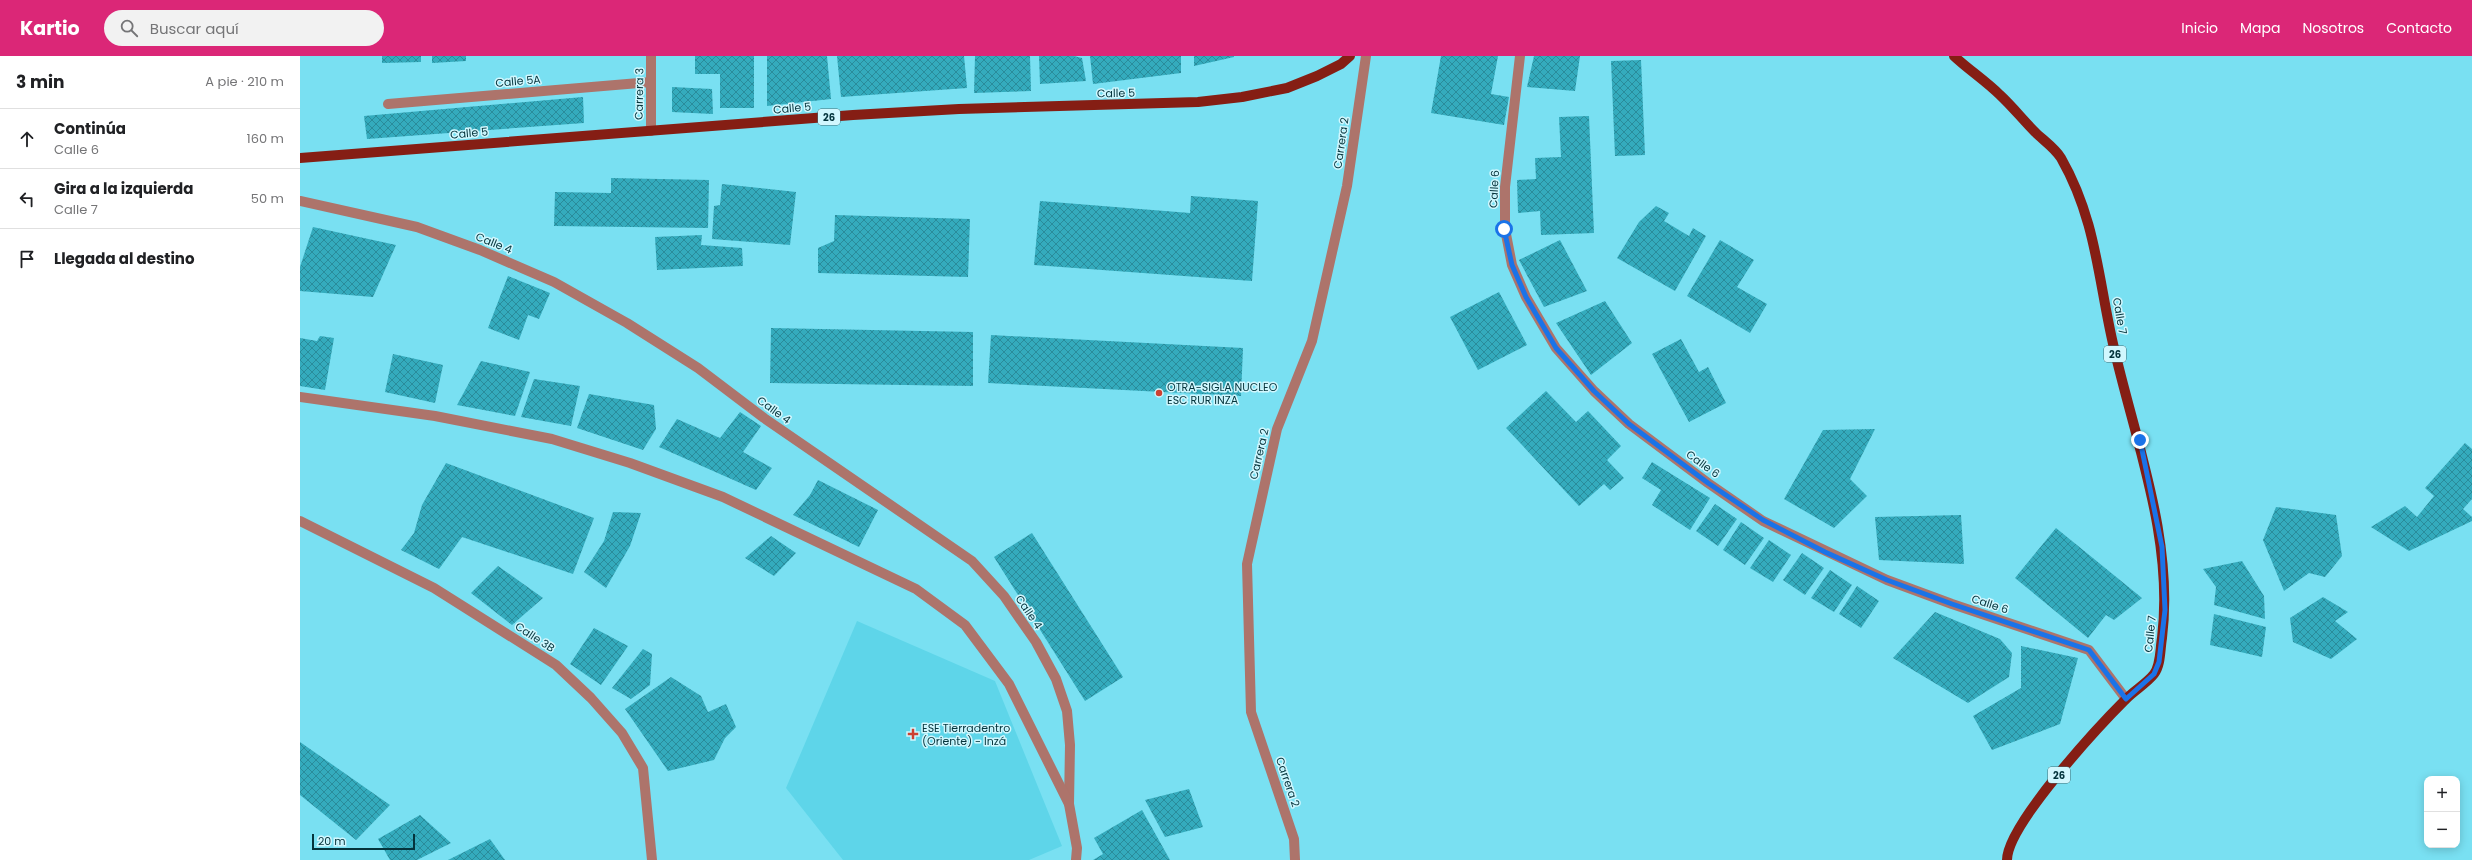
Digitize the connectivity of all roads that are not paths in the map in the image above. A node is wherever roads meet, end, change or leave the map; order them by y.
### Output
1 (651, 56) edge
2 (1350, 56) edge
3 (1366, 56) edge
4 (1520, 56) edge
5 (1954, 56) edge
6 (650, 82) junction
7 (388, 104) dead end
8 (650, 131) junction
9 (300, 158) edge
10 (300, 201) edge
11 (300, 397) edge
12 (300, 521) edge
13 (2126, 699) junction
14 (1069, 804) junction
15 (652, 860) edge
16 (1076, 860) edge
17 (1295, 860) edge
18 (2006, 860) edge

1 - 6 street, Carrera 3
2 - 8 main road, Calle 5 / 26
3 - 17 street, Carrera 2
4 - 13 street, Calle 6
5 - 13 main road, Calle 7 / 26
6 - 7 street, Calle 5A
6 - 8 street, Carrera 3
8 - 9 main road, Calle 5 / 26
10 - 14 street, Calle 4
11 - 14 street, Calle 4
12 - 15 street, Calle 3B
13 - 18 main road, 26
14 - 16 street, Calle 4

